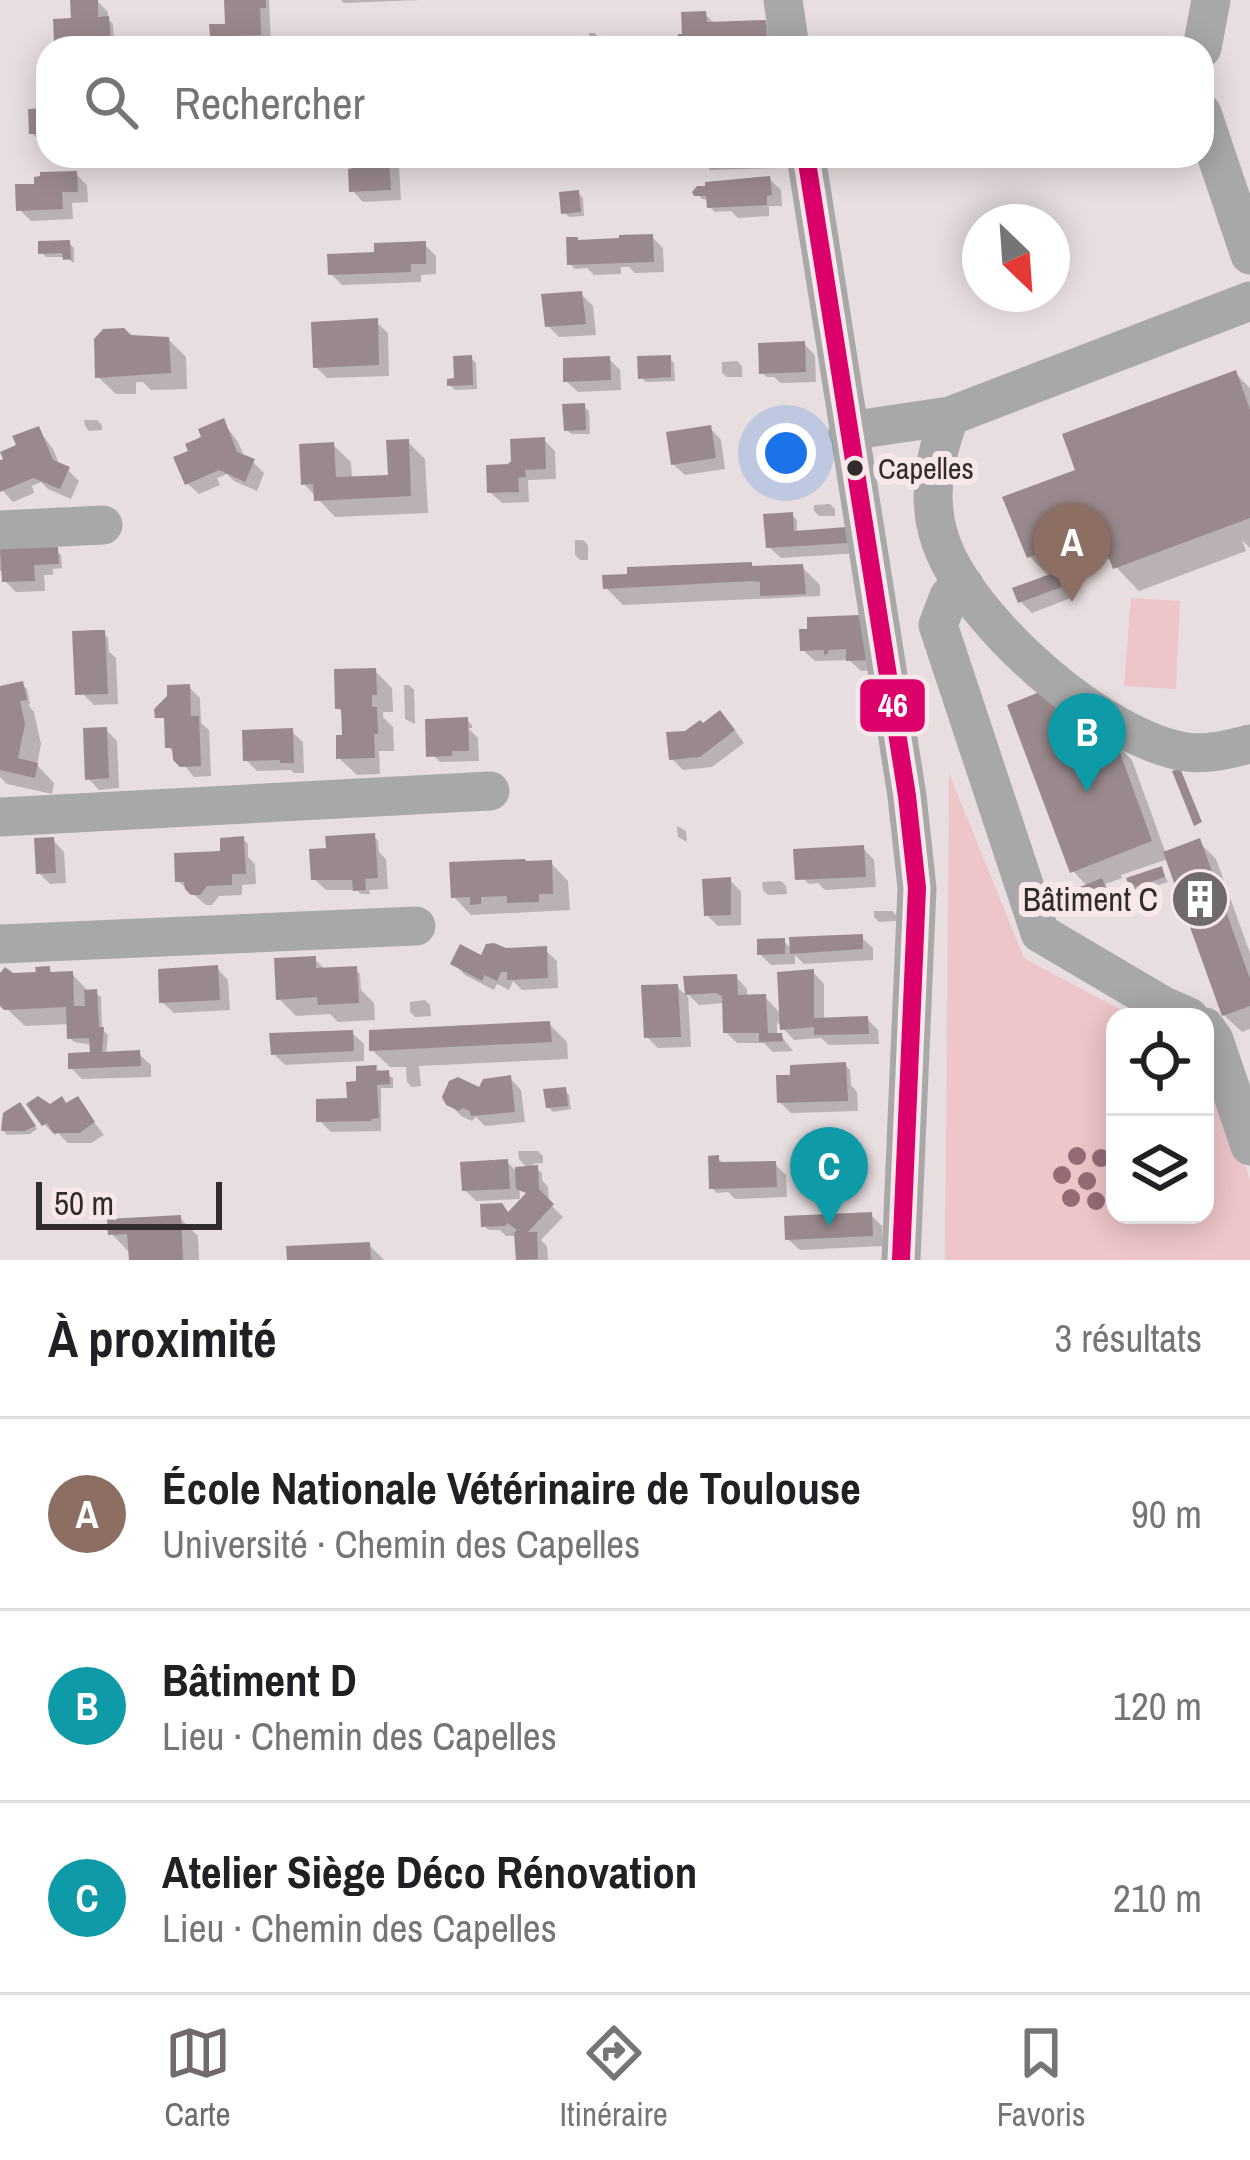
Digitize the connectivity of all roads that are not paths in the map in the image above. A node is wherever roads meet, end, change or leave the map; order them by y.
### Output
1 (783, 0) edge
2 (1211, 0) edge
3 (788, 36) edge
4 (1204, 36) edge
5 (1214, 148) edge
6 (808, 168) edge
7 (1250, 255) edge
8 (1250, 301) edge
9 (950, 416) junction
10 (848, 431) junction
11 (103, 525) dead end
12 (0, 530) edge
13 (964, 586) junction
14 (1250, 744) edge
15 (490, 791) dead end
16 (0, 817) edge
17 (416, 926) dead end
18 (0, 944) edge
19 (1169, 1008) edge
20 (1214, 1040) edge
21 (1250, 1146) edge
22 (901, 1260) edge

1 - 3 street
2 - 4 street
5 - 7 street
6 - 10 street
8 - 9 street
9 - 10 street
9 - 13 street
10 - 22 street
11 - 12 street
13 - 14 street
13 - 19 street
15 - 16 street
17 - 18 street
20 - 21 street

